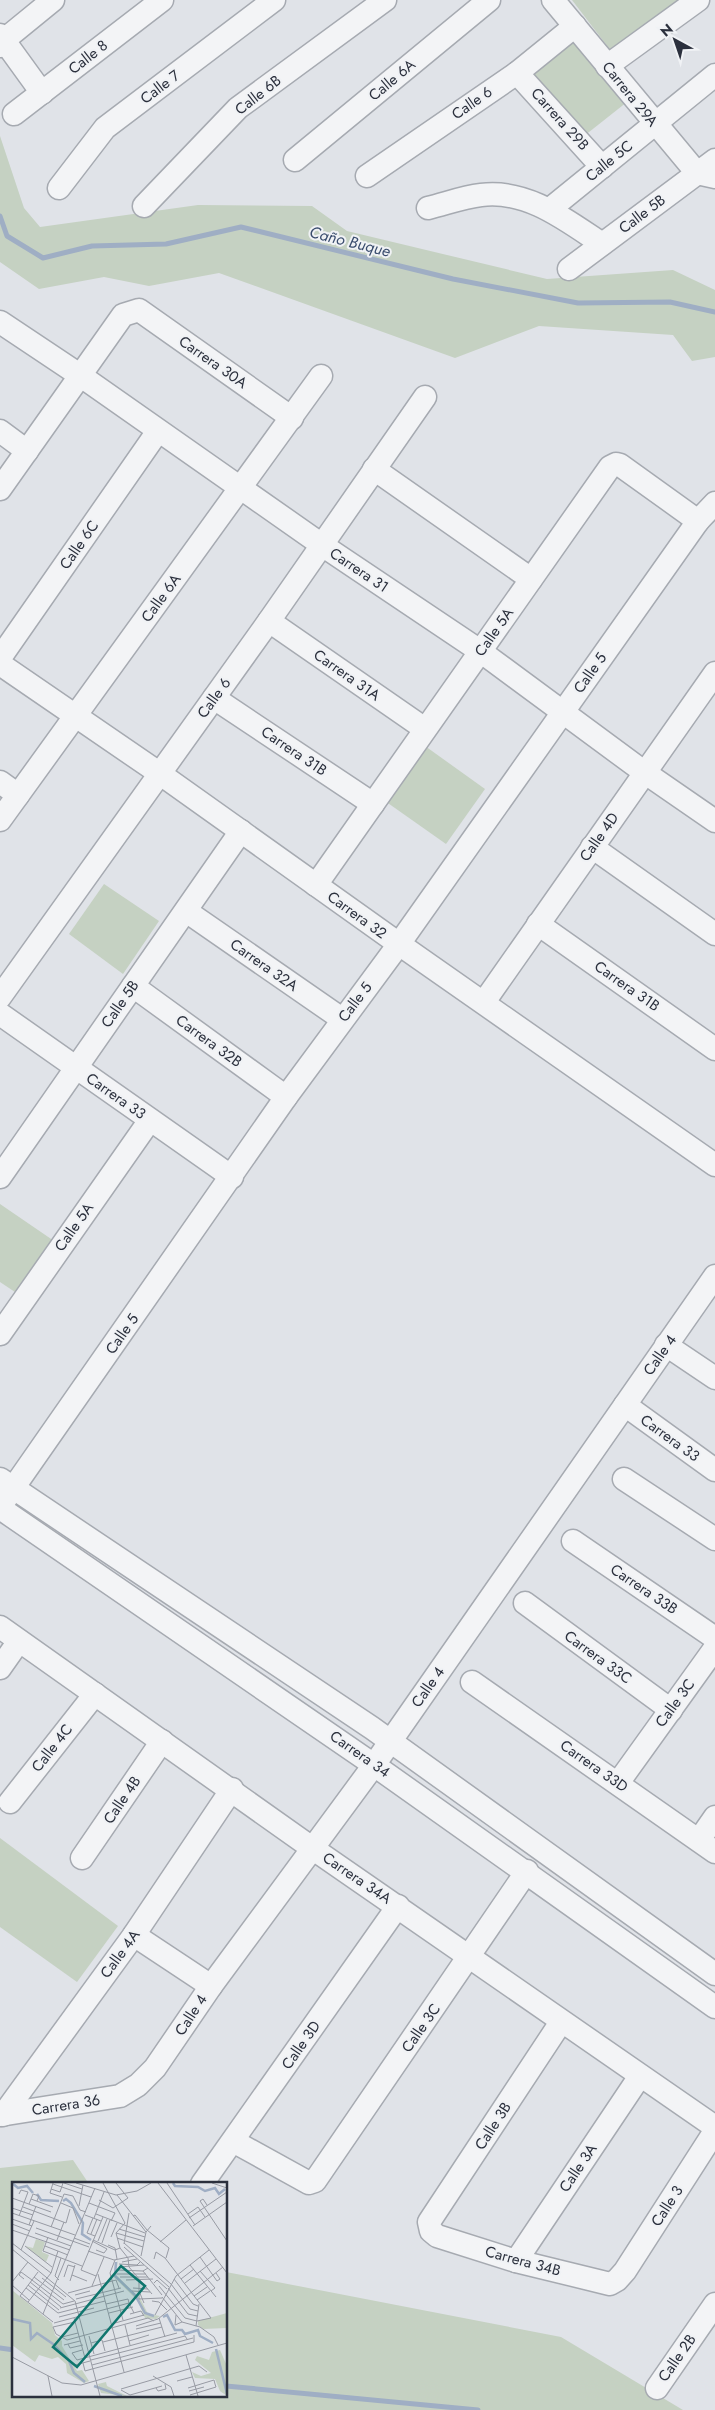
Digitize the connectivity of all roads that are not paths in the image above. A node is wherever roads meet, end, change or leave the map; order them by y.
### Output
1 (53, 0) edge
2 (162, 0) edge
3 (274, 0) edge
4 (385, 0) edge
5 (489, 0) edge
6 (553, 0) edge
7 (698, 0) edge
8 (575, 26) junction
9 (1, 40) edge
10 (607, 66) junction
11 (517, 72) junction
12 (715, 75) edge
13 (42, 93) junction
14 (14, 114) dead end
15 (654, 124) junction
16 (295, 160) dead end
17 (715, 160) edge
18 (602, 167) junction
19 (706, 175) edge
20 (367, 176) dead end
21 (59, 188) dead end
22 (144, 206) dead end
23 (428, 208) dead end
24 (550, 209) junction
25 (602, 244) junction
26 (570, 269) dead end
27 (0, 322) edge
28 (81, 376) junction
29 (321, 376) dead end
30 (425, 397) dead end
31 (292, 418) junction
32 (0, 431) edge
33 (158, 431) junction
34 (27, 451) junction
35 (374, 469) junction
36 (240, 488) junction
37 (0, 489) edge
38 (715, 503) edge
39 (698, 521) junction
40 (322, 545) junction
41 (532, 579) junction
42 (269, 621) junction
43 (480, 651) junction
44 (0, 658) edge
45 (0, 664) edge
46 (711, 687) edge
47 (214, 698) junction
48 (563, 712) junction
49 (74, 717) junction
50 (425, 730) junction
51 (644, 772) junction
52 (159, 773) junction
53 (9, 788) edge
54 (373, 804) junction
55 (0, 820) edge
56 (715, 821) edge
57 (241, 831) junction
58 (592, 846) junction
59 (316, 885) junction
60 (186, 911) junction
61 (538, 924) junction
62 (715, 934) edge
63 (399, 944) junction
64 (133, 986) junction
65 (0, 997) edge
66 (484, 1002) junction
67 (0, 1014) edge
68 (342, 1019) junction
69 (715, 1049) edge
70 (76, 1067) junction
71 (286, 1097) junction
72 (150, 1120) junction
73 (715, 1165) edge
74 (0, 1177) edge
75 (232, 1177) junction
76 (715, 1276) edge
77 (0, 1334) edge
78 (666, 1345) junction
79 (715, 1378) edge
80 (625, 1405) junction
81 (715, 1470) edge
82 (624, 1479) dead end
83 (7, 1484) edge
84 (0, 1507) edge
85 (715, 1539) edge
86 (573, 1541) dead end
87 (525, 1603) dead end
88 (0, 1627) edge
89 (715, 1638) edge
90 (19, 1641) junction
91 (715, 1648) edge
92 (0, 1668) edge
93 (472, 1682) dead end
94 (95, 1694) junction
95 (670, 1710) junction
96 (162, 1742) junction
97 (390, 1742) junction
98 (374, 1765) junction
99 (618, 1783) junction
100 (232, 1789) junction
101 (10, 1802) dead end
102 (715, 1817) edge
103 (707, 1846) edge
104 (312, 1848) junction
105 (82, 1858) dead end
106 (527, 1872) junction
107 (398, 1906) junction
108 (134, 1936) junction
109 (470, 1956) junction
110 (715, 1974) edge
111 (211, 1986) junction
112 (715, 2007) edge
113 (561, 2022) junction
114 (640, 2076) junction
115 (131, 2090) joint
116 (2, 2115) edge
117 (715, 2127) edge
118 (715, 2131) edge
119 (234, 2141) junction
120 (203, 2182) edge
121 (431, 2231) joint
122 (516, 2261) junction
123 (617, 2280) joint
124 (715, 2304) edge
125 (657, 2388) dead end

1 - 9 street
2 - 13 street, Calle 8
3 - 21 street, Calle 7
4 - 22 street, Calle 6B
5 - 16 street, Calle 6A
6 - 8 street, Carrera 29A
7 - 10 street
8 - 10 street, Carrera 29A
8 - 11 street, Calle 6
9 - 13 street
10 - 15 street, Carrera 29A
11 - 18 street, Carrera 29B
11 - 20 street, Calle 6
12 - 15 street, Calle 5C
13 - 14 street, Calle 8
15 - 18 street, Calle 5C
15 - 19 street, Carrera 29A
17 - 19 street, Calle 5B
18 - 24 street, Calle 5C
19 - 25 street, Calle 5B
23 - 24 street
24 - 25 street
25 - 26 street, Calle 5B
27 - 28 street, Carrera 31
28 - 31 street, Carrera 30A
28 - 33 street, Carrera 31
28 - 34 street
29 - 31 street, Calle 6A
30 - 35 street, Calle 6
31 - 36 street, Calle 6A
32 - 34 street
33 - 36 street, Carrera 31
33 - 44 street, Calle 6C
34 - 37 street
35 - 40 street, Calle 6
35 - 41 street
36 - 40 street, Carrera 31
36 - 49 street, Calle 6A
38 - 39 street, Calle 5
39 - 41 street, Calle 5A
39 - 48 street, Calle 5
40 - 42 street, Calle 6
40 - 43 street, Carrera 31
41 - 43 street, Calle 5A
42 - 47 street, Calle 6
42 - 50 street, Carrera 31A
43 - 48 street, Carrera 31
43 - 50 street, Calle 5A
45 - 49 street, Carrera 32
46 - 51 street, Calle 4D
47 - 52 street, Calle 6
47 - 54 street, Carrera 31B
48 - 51 street, Carrera 31
48 - 63 street, Calle 5
49 - 52 street, Carrera 32
49 - 53 street, Calle 6A
50 - 54 street, Calle 5A
51 - 56 street, Carrera 31
51 - 58 street, Calle 4D
52 - 57 street, Carrera 32
52 - 65 street, Calle 6
53 - 55 street, Calle 6A
54 - 59 street, Calle 5A
57 - 59 street, Carrera 32
57 - 60 street, Calle 5B
58 - 61 street, Calle 4D
58 - 62 street
59 - 63 street, Carrera 32
60 - 64 street, Calle 5B
60 - 68 street, Carrera 32A
61 - 66 street, Calle 4D
61 - 69 street, Carrera 31B
63 - 66 street, Carrera 32
63 - 68 street, Calle 5
64 - 70 street, Calle 5B
64 - 71 street, Carrera 32B
66 - 73 street, Carrera 32
67 - 70 street, Carrera 33
68 - 71 street, Calle 5
70 - 72 street, Carrera 33
70 - 74 street, Calle 5B
71 - 75 street, Calle 5
72 - 75 street, Carrera 33
72 - 77 street, Calle 5A
75 - 83 street, Calle 5
76 - 78 street, Calle 4
78 - 79 street
78 - 80 street, Calle 4
80 - 81 street, Carrera 33
80 - 97 street, Calle 4
82 - 85 street
83 - 84 street, Calle 5
83 - 97 street, Carrera 34
84 - 98 street, Carrera 34
86 - 89 street, Carrera 33B
87 - 95 street, Carrera 33C
88 - 90 street, Carrera 34A
90 - 92 street
90 - 94 street, Carrera 34A
91 - 95 street, Calle 3C
93 - 99 street, Carrera 33D
94 - 96 street, Carrera 34A
94 - 101 street, Calle 4C
95 - 99 street, Calle 3C
96 - 100 street, Carrera 34A
96 - 105 street, Calle 4B
97 - 98 street, Calle 4
97 - 110 street, Carrera 34
98 - 104 street, Calle 4
98 - 106 street, Carrera 34
99 - 103 street, Carrera 33D
100 - 104 street, Carrera 34A
100 - 108 street, Calle 4A
102 - 103 street
104 - 107 street, Carrera 34A
104 - 111 street, Calle 4
106 - 109 street, Calle 3C
106 - 112 street, Carrera 34
107 - 109 street, Carrera 34A
107 - 119 street, Calle 3D
108 - 111 street
108 - 116 street, Calle 4A
109 - 113 street, Carrera 34A
109 - 119 street, Calle 3C
111 - 115 street, Calle 4
113 - 114 street, Carrera 34A
113 - 121 street, Calle 3B
114 - 117 street, Carrera 34A
114 - 122 street, Calle 3A
115 - 116 street, Carrera 36
118 - 123 street, Calle 3
119 - 120 street, Calle 3D
121 - 122 street, Carrera 34B
122 - 123 street, Carrera 34B
124 - 125 street, Calle 2B

